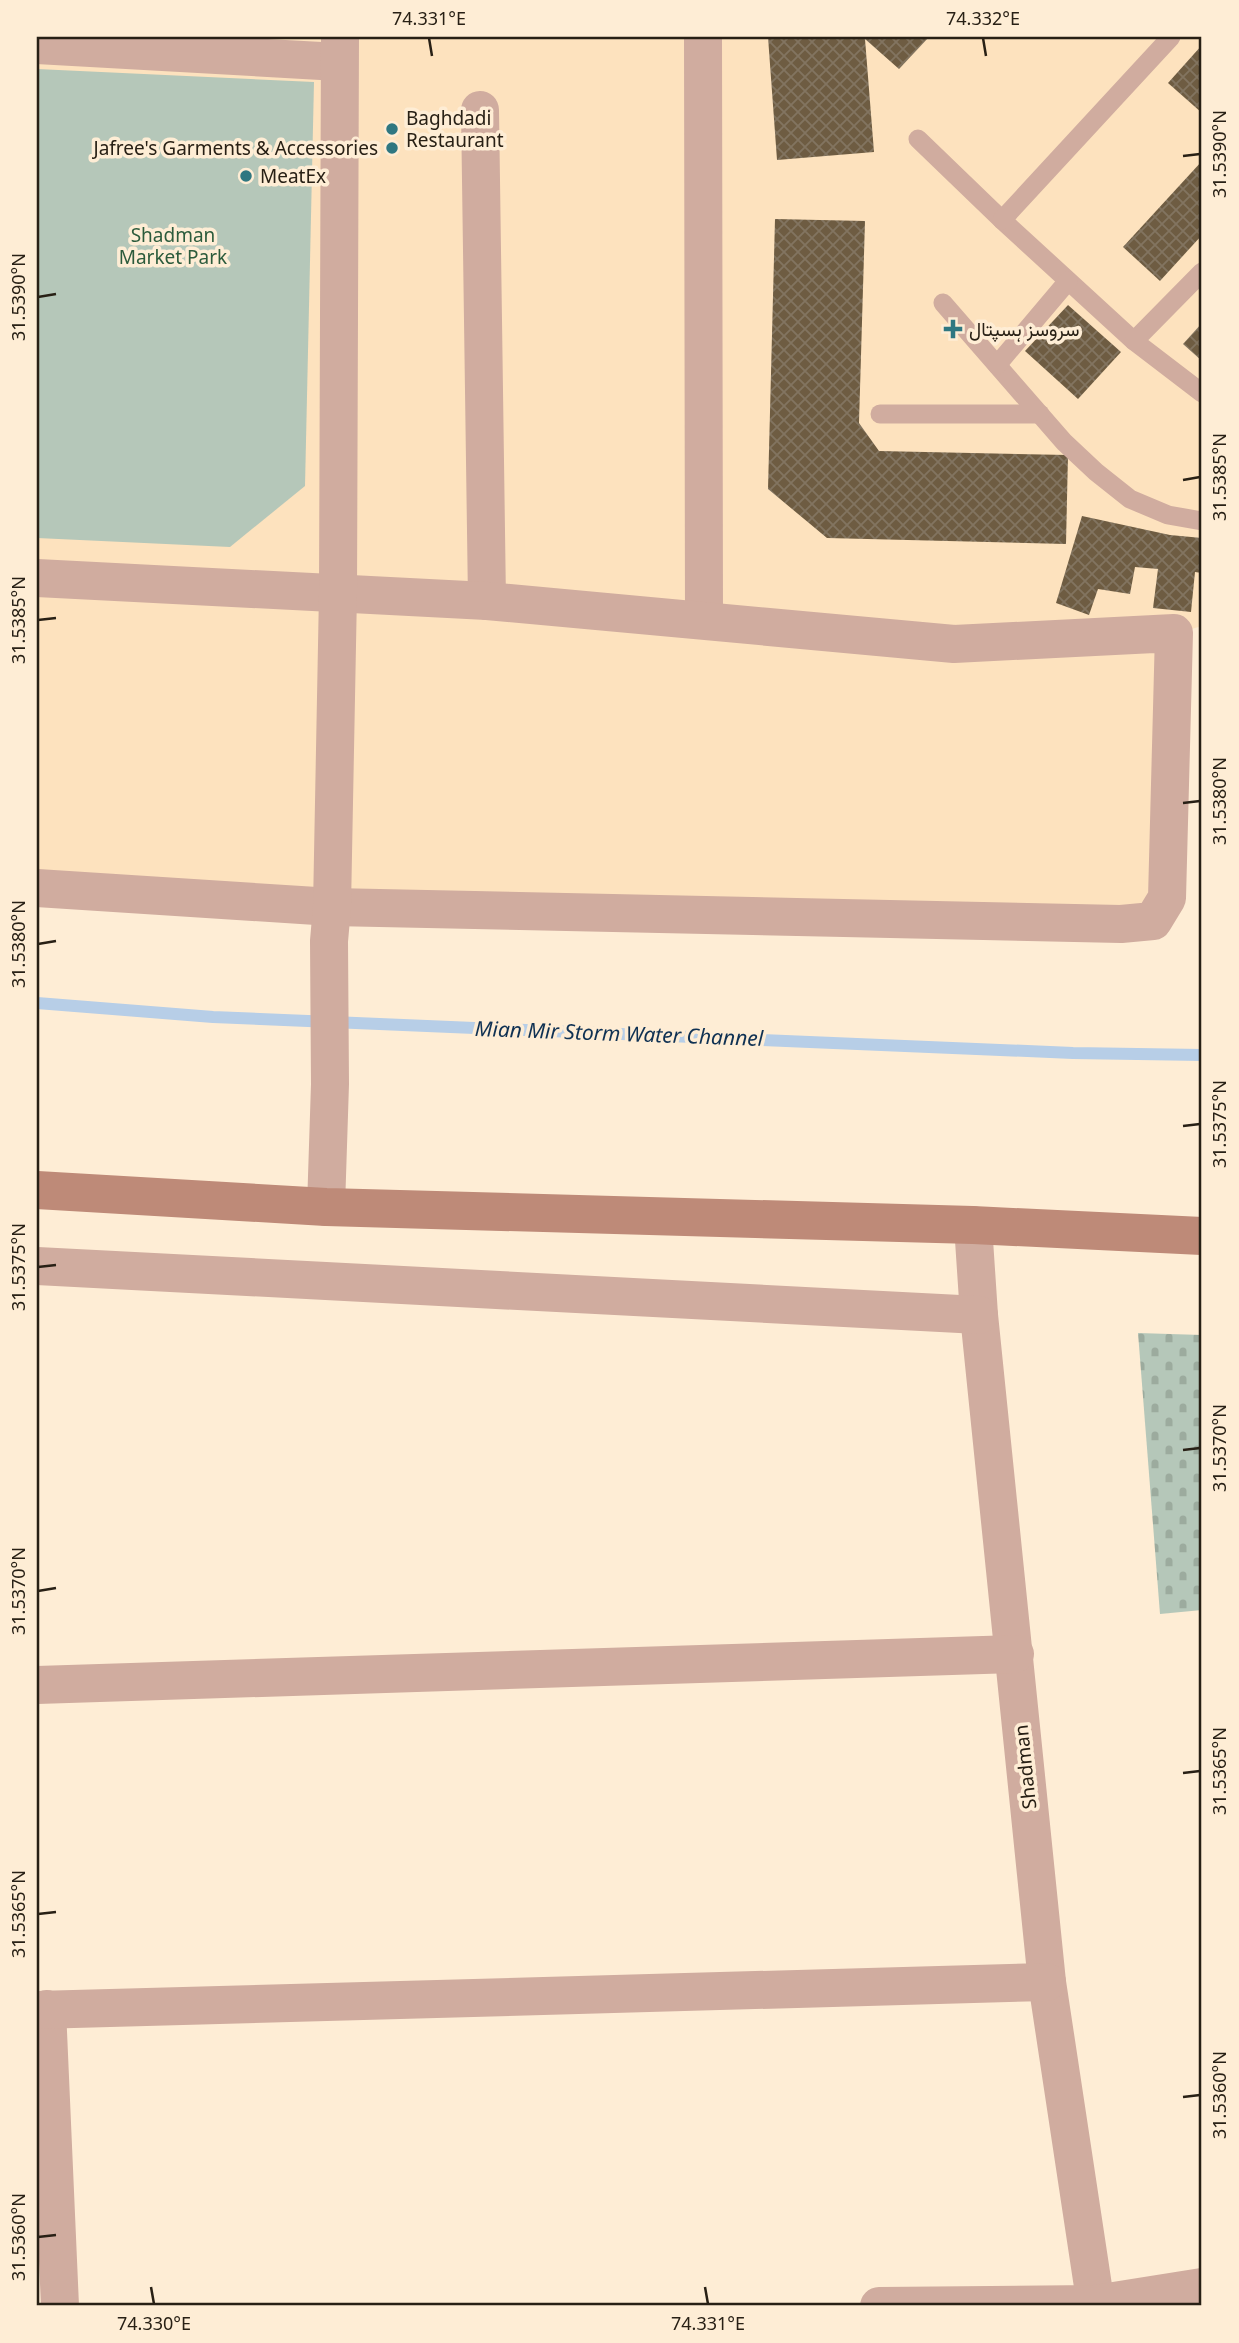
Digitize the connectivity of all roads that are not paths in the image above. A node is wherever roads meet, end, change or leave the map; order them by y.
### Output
1 (703, 37) edge
2 (1171, 37) edge
3 (37, 44) edge
4 (339, 50) edge
5 (480, 110) dead end
6 (918, 139) dead end
7 (1002, 220) junction
8 (1202, 272) edge
9 (1068, 281) junction
10 (943, 303) dead end
11 (1134, 341) junction
12 (997, 365) junction
13 (1202, 393) edge
14 (880, 414) dead end
15 (1040, 414) junction
16 (1202, 521) edge
17 (37, 578) edge
18 (338, 593) junction
19 (487, 601) junction
20 (704, 621) junction
21 (37, 888) edge
22 (331, 924) junction
23 (37, 1190) edge
24 (326, 1207) junction
25 (973, 1225) junction
26 (1202, 1236) edge
27 (37, 1266) edge
28 (979, 1315) junction
29 (1014, 1654) junction
30 (37, 1685) edge
31 (1046, 1982) junction
32 (42, 2010) edge
33 (1202, 2287) edge
34 (1096, 2305) edge
35 (60, 2306) edge
36 (879, 2306) edge

1 - 20 street
2 - 7 lane
3 - 4 street
4 - 18 street
5 - 19 street
6 - 7 lane
7 - 9 lane
8 - 11 lane
9 - 11 lane
9 - 12 lane
10 - 12 lane
11 - 13 lane
12 - 15 lane
14 - 15 lane
15 - 16 lane
17 - 18 street
18 - 19 street
18 - 22 street
19 - 20 street
20 - 22 street
21 - 22 street
22 - 24 street
23 - 24 street
24 - 25 street
25 - 26 street
25 - 28 street, Shadman
27 - 28 street
28 - 29 street, Shadman
29 - 30 street
29 - 31 street, Shadman
31 - 32 street
31 - 34 street, Shadman
32 - 35 street
33 - 34 street
34 - 36 street

